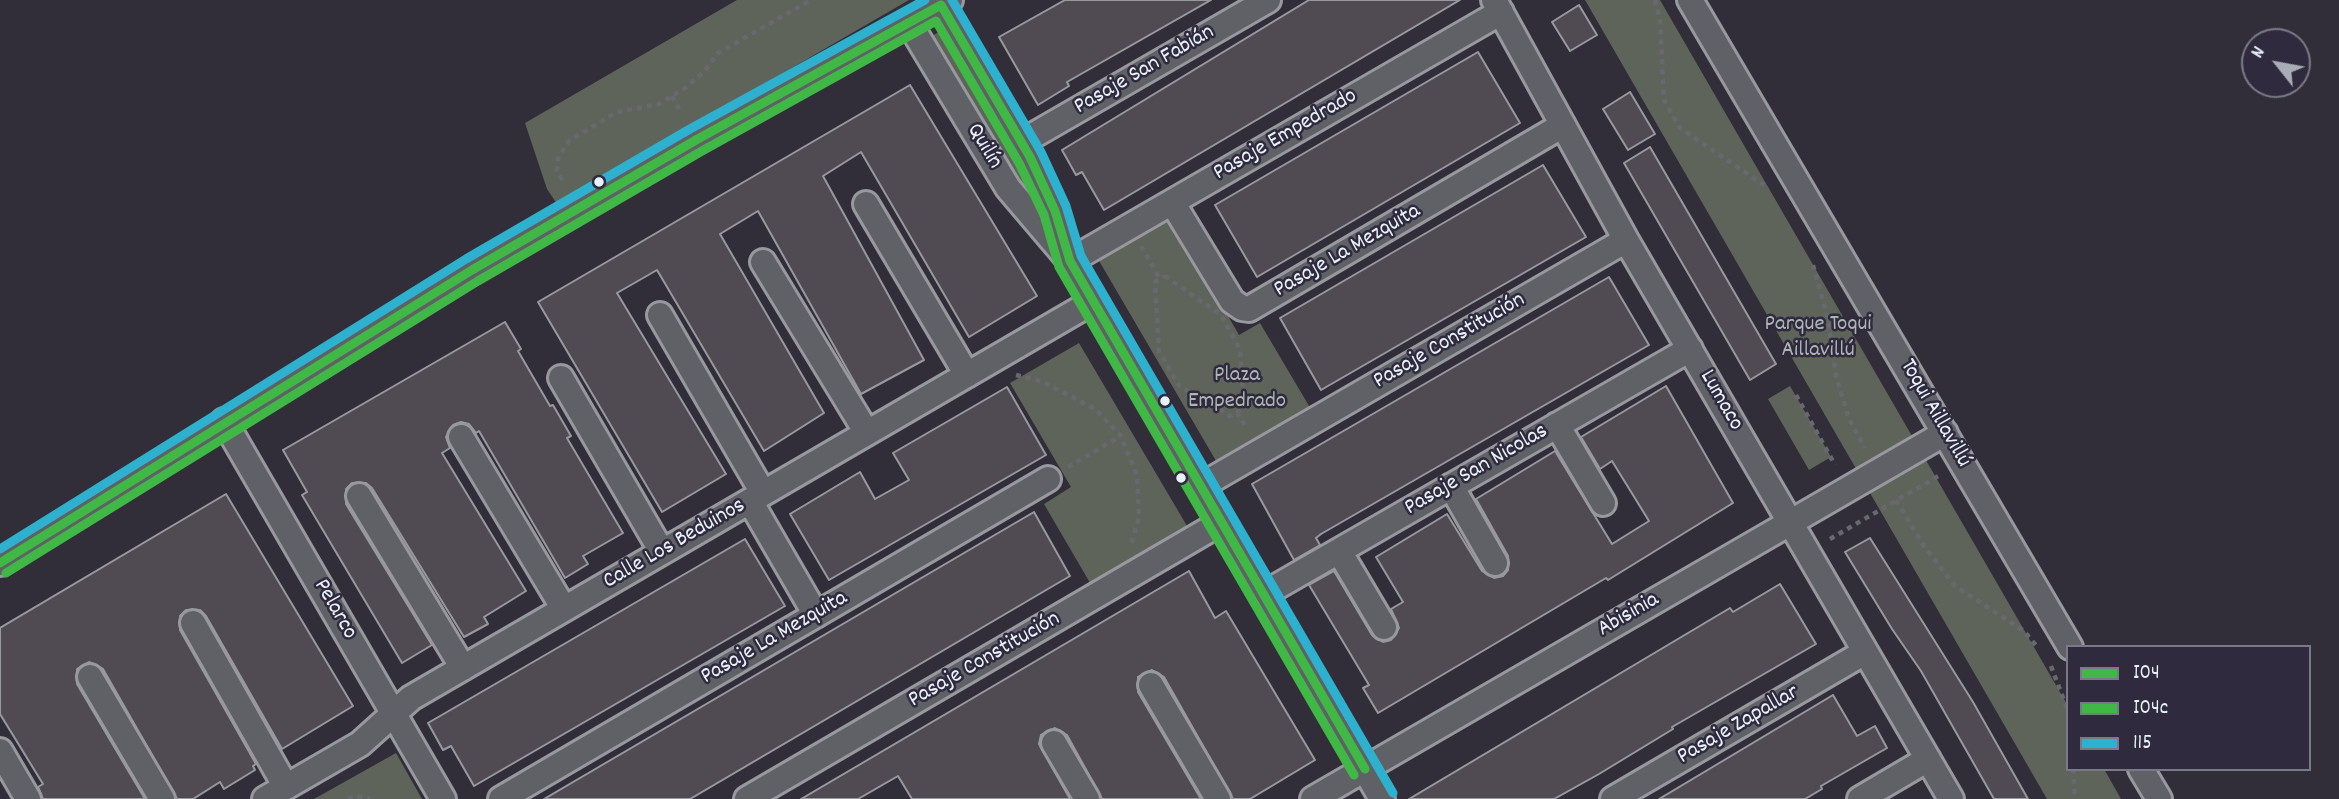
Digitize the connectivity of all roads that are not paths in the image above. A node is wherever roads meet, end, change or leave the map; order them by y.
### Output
1 (1268, 0) edge
2 (1690, 0) edge
3 (946, 3) edge
4 (1497, 6) edge
5 (909, 23) junction
6 (1563, 125) junction
7 (1022, 142) junction
8 (1172, 202) junction
9 (866, 204) dead end
10 (1626, 240) junction
11 (1070, 261) junction
12 (763, 262) dead end
13 (1094, 301) junction
14 (660, 315) dead end
15 (1690, 349) junction
16 (974, 371) junction
17 (561, 377) dead end
18 (224, 421) junction
19 (1557, 425) junction
20 (867, 433) junction
21 (1945, 433) junction
22 (461, 437) dead end
23 (1048, 479) road end
24 (1201, 486) junction
25 (1451, 486) junction
26 (359, 496) dead end
27 (757, 497) junction
28 (1603, 503) dead end
29 (1222, 522) junction
30 (1790, 523) junction
31 (1339, 551) junction
32 (662, 552) junction
33 (0, 563) edge
34 (1494, 563) dead end
35 (1264, 594) junction
36 (564, 609) junction
37 (816, 615) junction
38 (193, 623) dead end
39 (1384, 627) dead end
40 (2069, 645) edge
41 (1865, 652) junction
42 (463, 668) junction
43 (90, 677) dead end
44 (1151, 685) dead end
45 (394, 713) junction
46 (1054, 743) dead end
47 (0, 751) edge
48 (1928, 759) junction
49 (1365, 769) junction
50 (2142, 771) edge
51 (275, 793) edge
52 (28, 799) edge
53 (162, 799) edge
54 (443, 799) edge
55 (501, 799) edge
56 (747, 799) edge
57 (1087, 799) edge
58 (1218, 799) edge
59 (1313, 799) edge
60 (1382, 799) edge
61 (1613, 799) edge
62 (1860, 799) edge
63 (1951, 799) edge
64 (2159, 799) edge

1 - 7 street, Pasaje San Fabián
2 - 21 street, Toqui Aillavillú
3 - 5 street
3 - 7 street, Quilín
4 - 6 street, Lumaco
4 - 8 street, Pasaje Empedrado
5 - 11 street, Quilín
5 - 18 street
6 - 8 street, Pasaje La Mezquita
6 - 10 street, Lumaco
7 - 11 street, Quilín
8 - 11 street, Pasaje Empedrado
9 - 16 street
10 - 15 street, Lumaco
10 - 24 street, Pasaje Constitución
11 - 13 street, Quilín
12 - 20 street
13 - 16 street, Calle Los Beduinos
13 - 24 street, Quilín
14 - 27 street
15 - 19 street, Pasaje San Nicolas
15 - 30 street, Lumaco
16 - 20 street, Calle Los Beduinos
17 - 32 street
18 - 33 street
18 - 45 street, Pelarco
19 - 25 street, Pasaje San Nicolas
19 - 28 street
20 - 27 street, Calle Los Beduinos
21 - 30 street, Abisinia
21 - 40 street, Toqui Aillavillú
22 - 36 street
23 - 37 street, Pasaje La Mezquita
24 - 29 street, Quilín
25 - 31 street, Pasaje San Nicolas
25 - 34 street
26 - 42 street
27 - 32 street, Calle Los Beduinos
27 - 37 street
29 - 35 street, Quilín
29 - 56 street, Pasaje Constitución
30 - 41 street, Lumaco
30 - 49 street, Abisinia
31 - 35 street, Pasaje San Nicolas
31 - 39 street
32 - 36 street, Calle Los Beduinos
35 - 49 street, Quilín
36 - 42 street, Calle Los Beduinos
37 - 55 street, Pasaje La Mezquita
38 - 51 street
41 - 48 street, Lumaco
41 - 61 street, Pasaje Zapallar
42 - 45 street, Calle Los Beduinos
43 - 53 street
44 - 58 street
45 - 51 street, Calle Los Beduinos
45 - 54 street, Pelarco
46 - 57 street
47 - 52 street
48 - 62 street
48 - 63 street, Lumaco
49 - 59 street, Abisinia
49 - 60 street, Quilín
50 - 64 street

